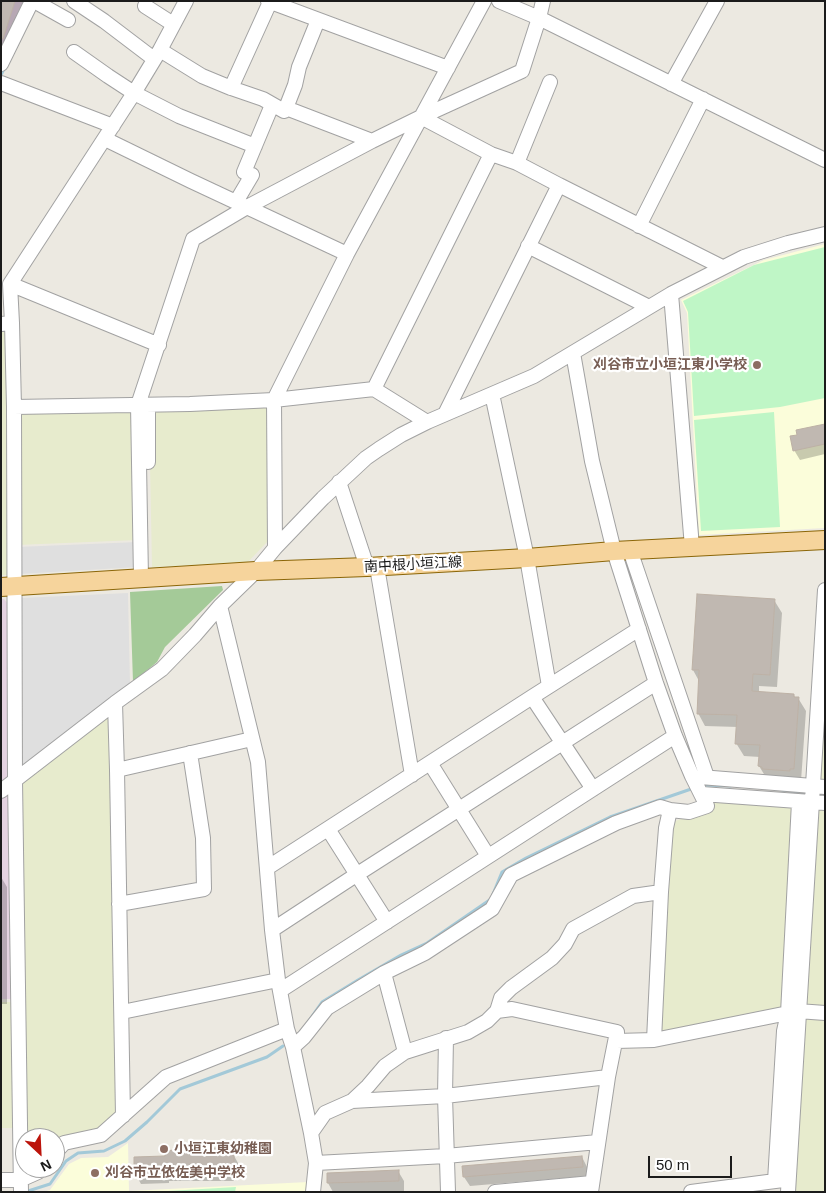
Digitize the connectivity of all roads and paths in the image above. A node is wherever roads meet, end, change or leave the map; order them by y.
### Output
1 (74, 1) edge
2 (186, 1) edge
3 (484, 1) edge
4 (499, 1) edge
5 (543, 1) edge
6 (717, 1) edge
7 (269, 2) edge
8 (37, 3) edge
9 (289, 5) edge
10 (145, 6) dead end
11 (539, 18) junction
12 (68, 20) dead end
13 (318, 20) junction
14 (173, 24) junction
15 (74, 52) dead end
16 (157, 54) junction
17 (1, 64) edge
18 (448, 68) junction
19 (550, 82) dead end
20 (1, 83) edge
21 (671, 84) junction
22 (231, 88) junction
23 (134, 93) junction
24 (703, 99) junction
25 (279, 106) junction
26 (421, 117) junction
27 (113, 126) junction
28 (105, 139) junction
29 (372, 141) junction
30 (255, 146) junction
31 (491, 154) junction
32 (824, 156) edge
33 (517, 164) junction
34 (559, 185) junction
35 (241, 204) junction
36 (639, 226) junction
37 (825, 234) edge
38 (528, 246) junction
39 (347, 254) junction
40 (722, 268) junction
41 (10, 284) junction
42 (671, 294) junction
43 (648, 307) junction
44 (6, 323) edge
45 (159, 345) junction
46 (573, 352) junction
47 (374, 389) junction
48 (492, 394) junction
49 (274, 400) junction
50 (143, 405) junction
51 (14, 407) junction
52 (445, 414) junction
53 (427, 422) junction
54 (339, 482) junction
55 (825, 540) edge
56 (692, 546) junction
57 (275, 548) junction
58 (622, 550) junction
59 (527, 558) junction
60 (372, 567) junction
61 (256, 571) junction
62 (145, 578) junction
63 (8, 586) edge
64 (825, 590) edge
65 (220, 606) junction
66 (639, 629) junction
67 (656, 683) junction
68 (549, 686) junction
69 (532, 697) junction
70 (115, 703) junction
71 (675, 736) junction
72 (252, 738) junction
73 (562, 743) junction
74 (190, 753) junction
75 (430, 763) junction
76 (118, 770) junction
77 (412, 775) junction
78 (698, 778) junction
79 (16, 780) junction
80 (817, 786) edge
81 (593, 790) junction
82 (1, 791) edge
83 (701, 794) junction
84 (812, 802) edge
85 (459, 809) junction
86 (670, 810) junction
87 (328, 829) junction
88 (488, 856) junction
89 (267, 868) junction
90 (356, 875) junction
91 (661, 892) junction
92 (119, 904) junction
93 (387, 922) junction
94 (272, 930) junction
95 (384, 973) junction
96 (280, 985) junction
97 (497, 1011) junction
98 (122, 1012) junction
99 (793, 1012) junction
100 (825, 1013) edge
101 (287, 1029) junction
102 (446, 1038) junction
103 (654, 1040) junction
104 (616, 1041) junction
105 (293, 1047) junction
106 (405, 1052) junction
107 (608, 1077) junction
108 (445, 1096) junction
109 (352, 1101) junction
110 (123, 1116) junction
111 (311, 1133) junction
112 (598, 1142) junction
113 (65, 1143) edge
114 (446, 1156) junction
115 (316, 1163) junction
116 (31, 1178) edge
117 (1, 1180) edge
118 (784, 1184) edge
119 (21, 1186) edge
120 (592, 1188) edge
121 (313, 1192) edge
122 (448, 1192) edge
123 (494, 1192) edge
124 (690, 1192) edge

1 - 16 street
2 - 14 street
3 - 18 street
4 - 11 street
5 - 11 street
6 - 21 street
7 - 9 street
7 - 22 street
8 - 12 street
8 - 17 street
9 - 13 street
10 - 14 street
11 - 21 street
11 - 26 street
13 - 18 street
13 - 25 street
14 - 16 street
15 - 23 street
16 - 22 street
16 - 23 street
18 - 26 street
19 - 33 street
20 - 27 street
21 - 24 street
22 - 25 street
23 - 27 street
23 - 30 street
24 - 32 street
24 - 36 street
25 - 29 street
25 - 30 street
26 - 29 street
26 - 31 street
26 - 39 street
27 - 28 street
28 - 35 street
28 - 41 street
29 - 35 street
30 - 35 street
31 - 33 street
31 - 47 street
33 - 34 street
34 - 36 street
34 - 38 street
35 - 39 street
35 - 45 street
36 - 40 street
37 - 40 street
38 - 43 street
38 - 52 street
39 - 49 street
40 - 42 street
41 - 44 street
41 - 45 street
42 - 43 street
42 - 56 street
43 - 46 street
44 - 51 street
45 - 50 street
46 - 48 street
46 - 58 street
47 - 49 street
47 - 53 street
48 - 52 street
48 - 59 street
49 - 50 street
49 - 57 street
50 - 51 street
50 - 62 street
51 - 63 street
52 - 53 street
53 - 54 street
54 - 57 street
54 - 60 street
55 - 56 main road, 南中根小垣江線
56 - 58 main road, 南中根小垣江線
57 - 61 street
58 - 59 main road, 南中根小垣江線
58 - 66 street
58 - 78 street
59 - 60 main road, 南中根小垣江線
59 - 68 street
60 - 61 main road, 南中根小垣江線
60 - 77 street
61 - 62 main road, 南中根小垣江線
61 - 65 street
62 - 63 main road, 南中根小垣江線
63 - 79 street
64 - 80 street
65 - 70 street
65 - 72 street
66 - 67 street
66 - 68 street
67 - 71 street
67 - 73 street
68 - 69 street
69 - 73 street
69 - 75 street
70 - 76 street
70 - 79 street
71 - 78 street
71 - 81 street
72 - 74 street
72 - 89 street
73 - 81 street
73 - 85 street
74 - 76 street
74 - 92 street
75 - 77 street
75 - 85 street
76 - 92 street
77 - 87 street
78 - 80 street
78 - 83 street
79 - 82 street
79 - 119 street
80 - 84 street
81 - 88 street
83 - 84 street
83 - 86 street
84 - 99 street
85 - 88 street
85 - 90 street
86 - 91 street
86 - 95 street
87 - 89 street
87 - 90 street
88 - 93 street
89 - 94 street
90 - 93 street
90 - 94 street
91 - 97 street
91 - 103 street
92 - 98 street
93 - 96 street
94 - 96 street
95 - 105 street
95 - 106 street
96 - 98 street
96 - 101 street
97 - 102 street
97 - 104 street
98 - 110 street
99 - 100 street
99 - 103 street
99 - 118 street
101 - 105 street
101 - 110 street
102 - 106 street
102 - 108 street
103 - 104 street
104 - 107 street
105 - 111 street
106 - 109 street
107 - 108 street
107 - 112 street
108 - 109 street
108 - 114 street
109 - 111 street
110 - 113 street
111 - 115 street
112 - 114 street
112 - 120 street
114 - 115 street
114 - 122 street
115 - 121 street
116 - 119 street
117 - 119 street
118 - 124 street
120 - 123 street

